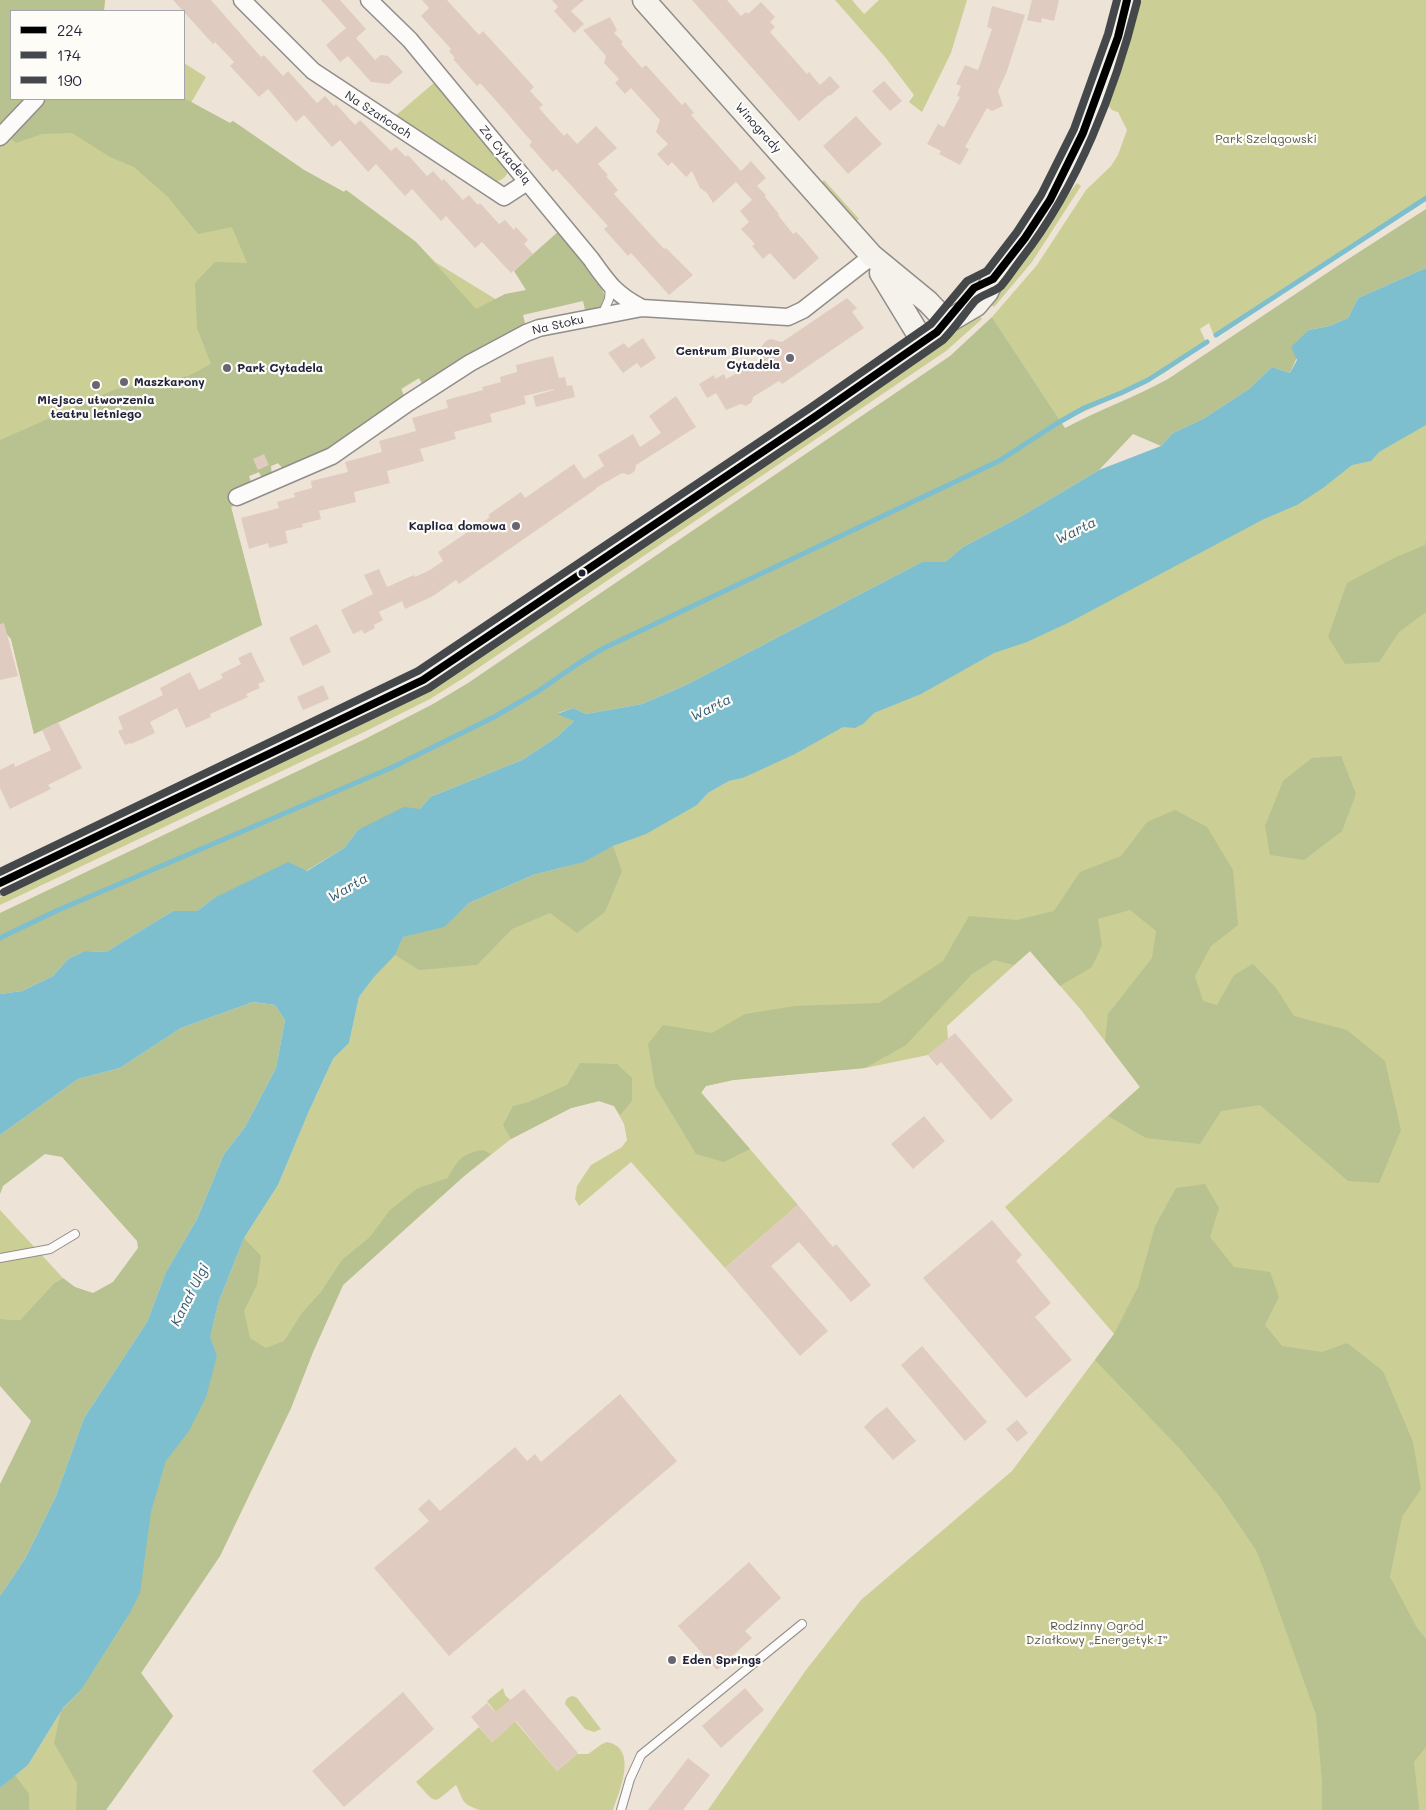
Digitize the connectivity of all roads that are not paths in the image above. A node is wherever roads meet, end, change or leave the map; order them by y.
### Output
1 (242, 0) edge
2 (369, 0) edge
3 (644, 0) edge
4 (1127, 0) edge
5 (35, 100) edge
6 (0, 137) edge
7 (527, 182) junction
8 (872, 256) junction
9 (610, 286) junction
10 (642, 308) junction
11 (601, 316) junction
12 (947, 322) junction
13 (923, 342) junction
14 (237, 497) dead end
15 (0, 883) edge
16 (75, 1234) dead end
17 (0, 1258) edge
18 (802, 1624) dead end
19 (621, 1810) edge

1 - 7 street, Na Szańcach
2 - 7 street, Za Cytadelą
3 - 8 street, Winogrady
4 - 12 street
5 - 6 street
7 - 9 street, Za Cytadelą
8 - 10 street, Na Stoku
8 - 12 street, Winogrady
8 - 13 street, Winogrady
9 - 10 street, Za Cytadelą
9 - 11 lane
10 - 11 street, Na Stoku
11 - 14 street, Na Stoku
12 - 13 street
13 - 15 street
16 - 17 lane
18 - 19 lane

